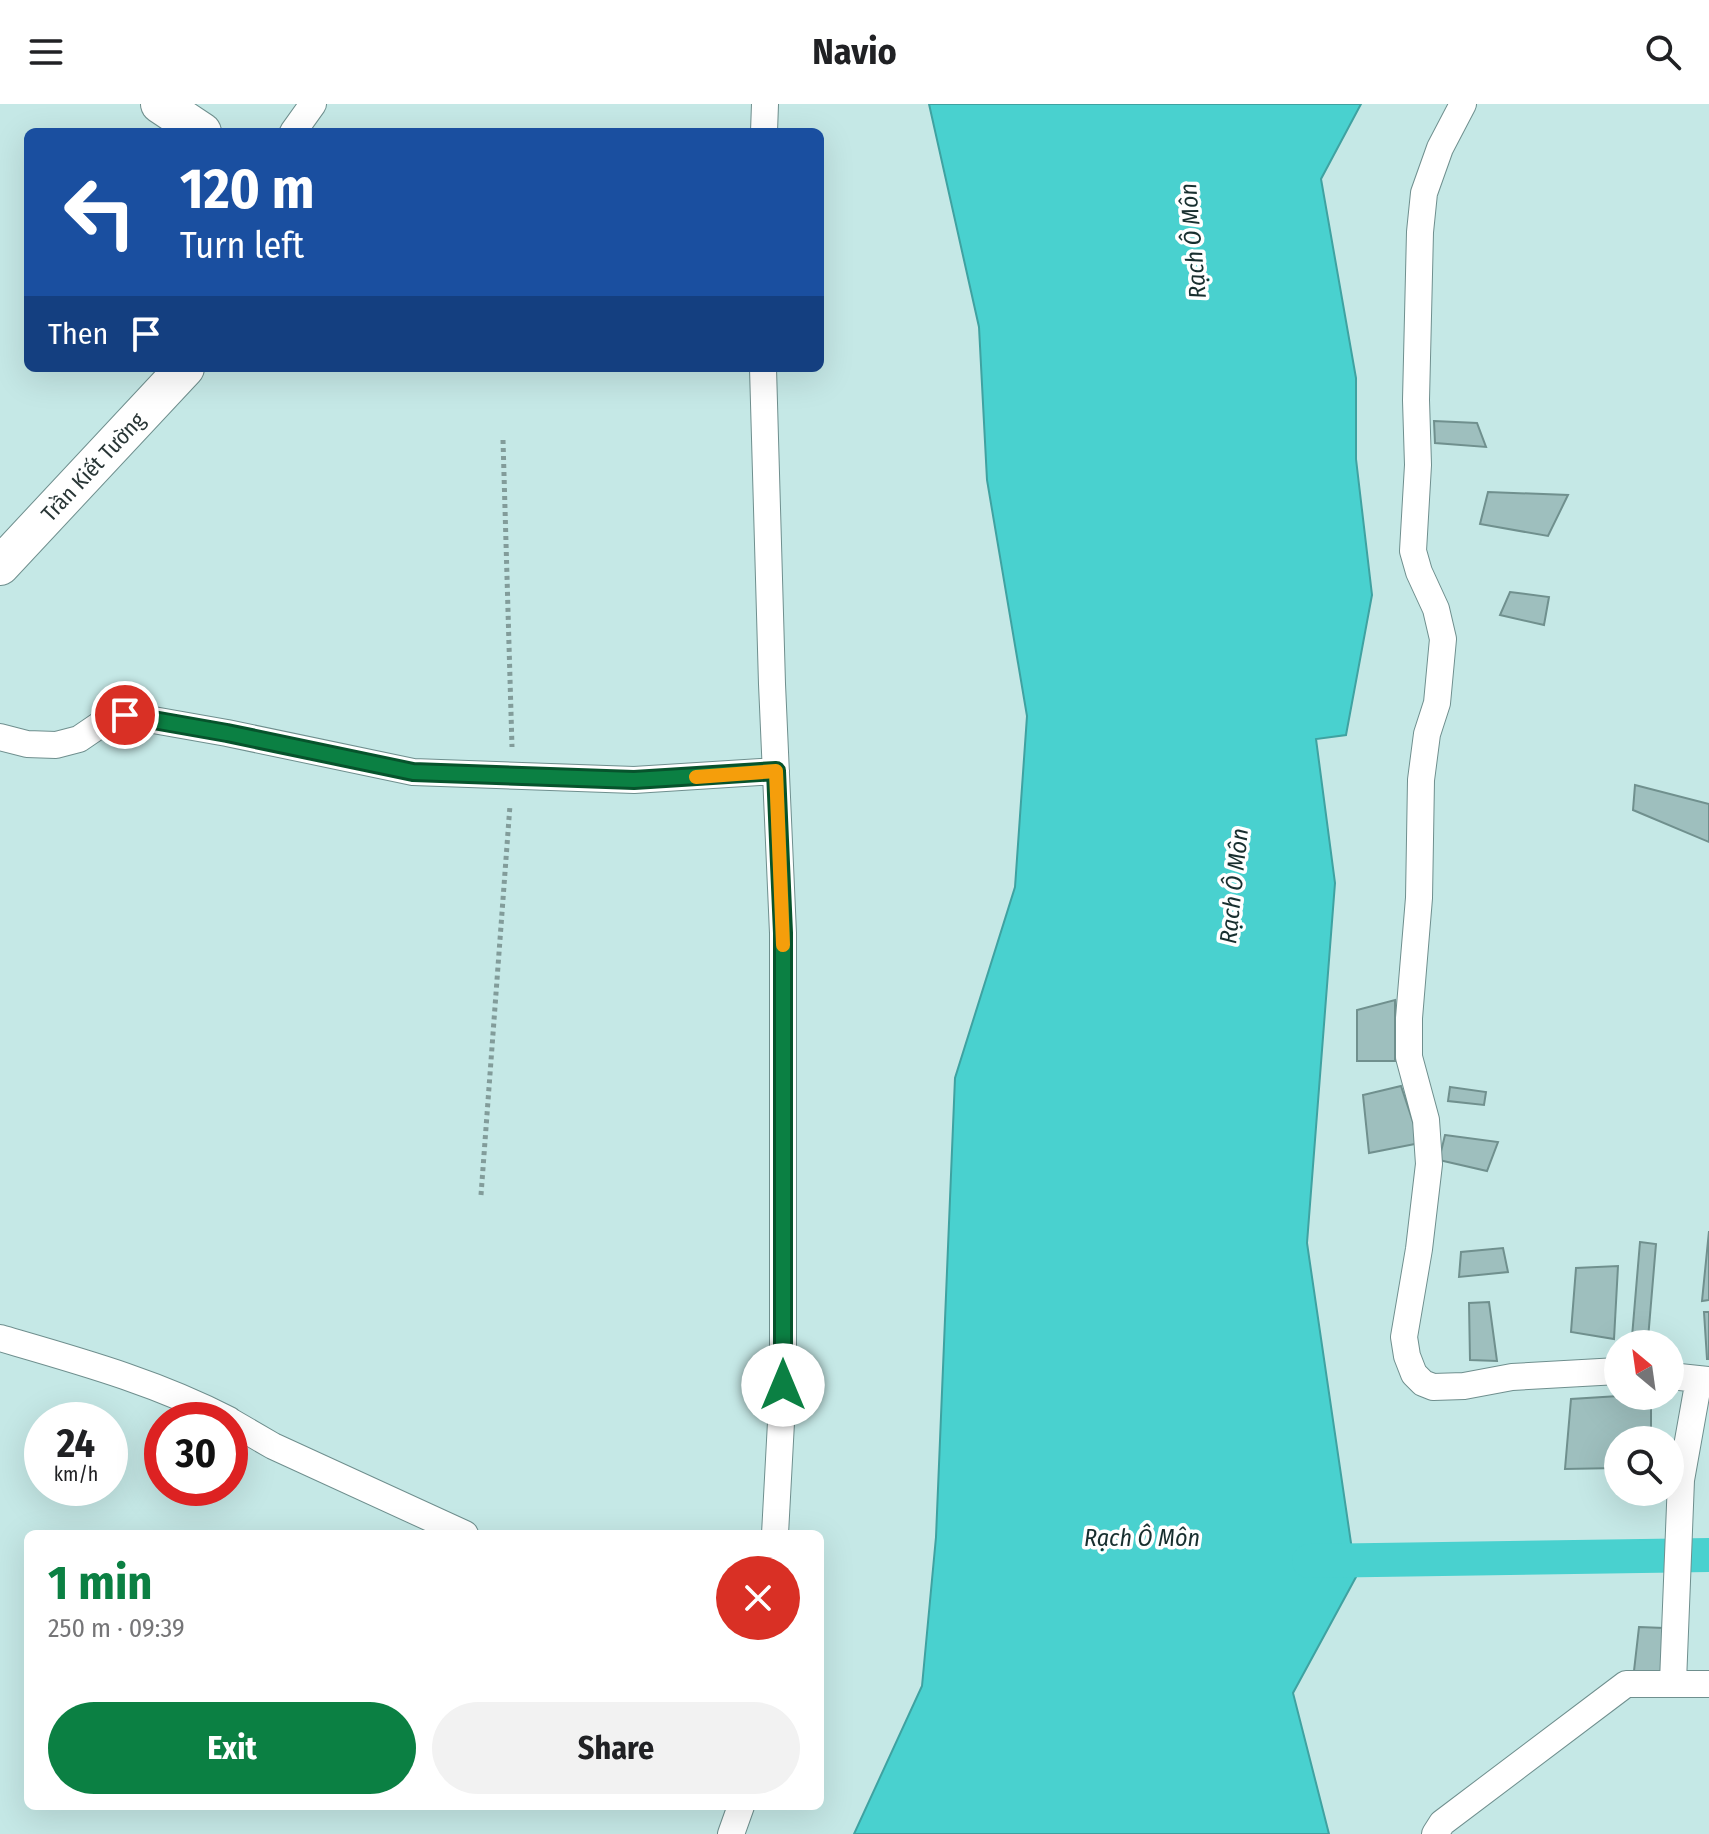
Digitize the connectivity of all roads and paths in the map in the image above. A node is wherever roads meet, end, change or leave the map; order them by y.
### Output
1 (160, 104) edge
2 (313, 104) edge
3 (765, 104) edge
4 (1463, 104) edge
5 (196, 128) edge
6 (296, 128) edge
7 (764, 128) edge
8 (181, 372) edge
9 (763, 372) edge
10 (503, 440) dead end
11 (0, 566) edge
12 (0, 737) edge
13 (776, 771) junction
14 (512, 774) junction
15 (481, 1195) dead end
16 (0, 1338) edge
17 (1604, 1372) edge
18 (1684, 1378) edge
19 (1704, 1380) edge
20 (195, 1402) edge
21 (248, 1431) edge
22 (456, 1530) edge
23 (775, 1530) edge
24 (1673, 1682) junction
25 (1709, 1684) edge
26 (740, 1810) edge
27 (731, 1834) edge
28 (1435, 1834) edge

1 - 5 main road
2 - 6 street
3 - 7 street
4 - 17 street
8 - 11 main road, Trần Kiết Tường
9 - 13 street
10 - 14 path
12 - 14 street
13 - 14 street
13 - 23 street
14 - 15 path
16 - 20 street
18 - 19 street
19 - 24 street
21 - 22 street
24 - 25 street
24 - 28 street
26 - 27 street

